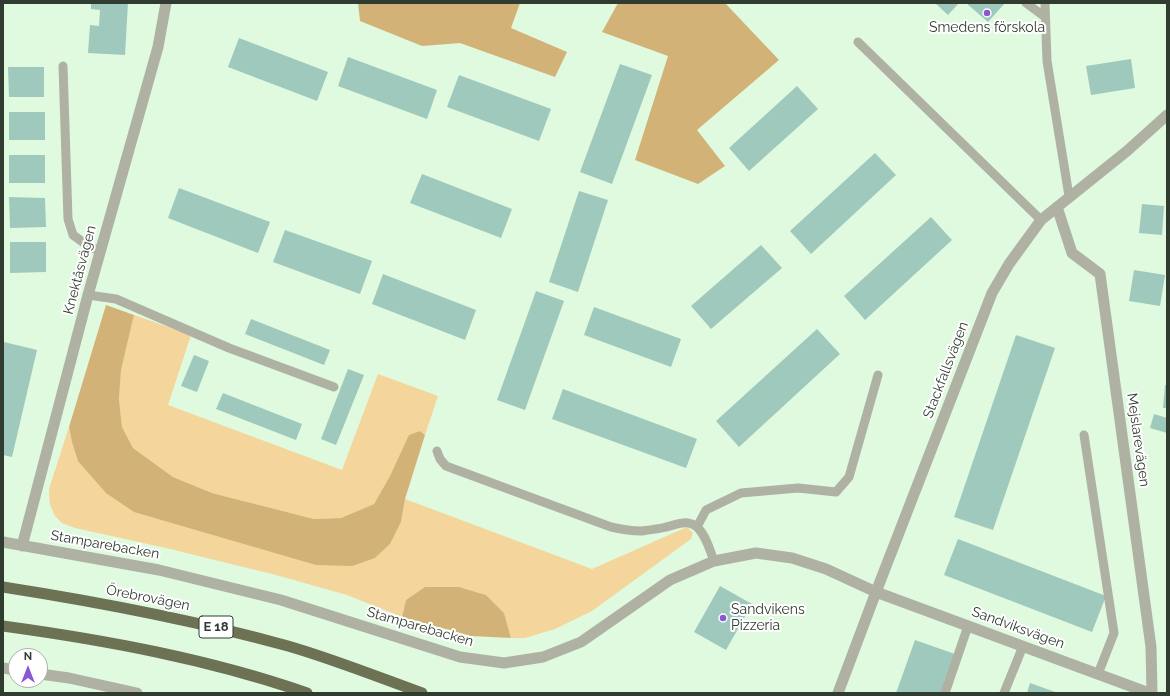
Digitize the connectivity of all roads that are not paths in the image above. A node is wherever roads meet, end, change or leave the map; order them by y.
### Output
1 (166, 3) edge
2 (1026, 3) edge
3 (1045, 3) edge
4 (1045, 17) junction
5 (858, 42) dead end
6 (64, 66) dead end
7 (1167, 114) edge
8 (1069, 196) junction
9 (1057, 207) junction
10 (1041, 220) junction
11 (101, 250) junction
12 (88, 295) junction
13 (878, 375) dead end
14 (334, 387) dead end
15 (1084, 435) dead end
16 (437, 451) dead end
17 (697, 527) junction
18 (3, 542) edge
19 (22, 546) junction
20 (714, 560) junction
21 (3, 587) edge
22 (876, 592) junction
23 (3, 626) edge
24 (968, 626) junction
25 (1023, 646) junction
26 (1098, 674) junction
27 (48, 676) edge
28 (108, 690) edge
29 (1136, 691) edge
30 (136, 693) edge
31 (307, 693) edge
32 (422, 693) edge
33 (838, 693) edge
34 (945, 693) edge
35 (1004, 693) edge
36 (1151, 693) edge

1 - 11 street, Knektåsvägen
2 - 4 lane
3 - 4 lane
4 - 8 lane
5 - 10 lane
6 - 11 lane
7 - 8 street, Stackfallsvägen
8 - 9 street, Stackfallsvägen
9 - 10 street, Stackfallsvägen
9 - 36 street, Mejslarevägen
10 - 22 street, Stackfallsvägen
11 - 12 street, Knektåsvägen
12 - 14 lane
12 - 19 street, Knektåsvägen
13 - 17 lane
15 - 26 lane
16 - 17 lane
17 - 20 lane
18 - 19 street, Stamparebacken
19 - 20 street, Stamparebacken
20 - 22 street, Stamparebacken
21 - 32 highway, Örebrovägen / E 18
22 - 24 street, Sandviksvägen
22 - 33 street, Stackfallsvägen
23 - 31 highway
24 - 25 street, Sandviksvägen
24 - 34 lane
25 - 26 street, Sandviksvägen
25 - 35 lane
26 - 29 street, Sandviksvägen
27 - 28 street
28 - 30 street
29 - 36 street, Sandviksvägen

